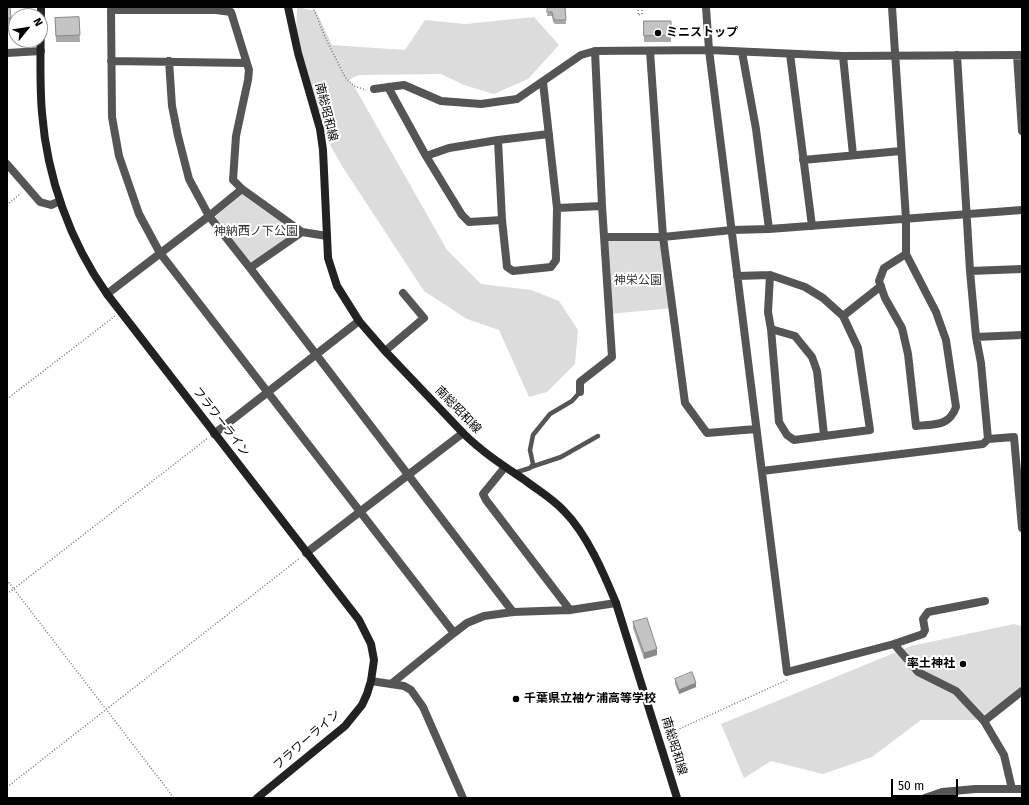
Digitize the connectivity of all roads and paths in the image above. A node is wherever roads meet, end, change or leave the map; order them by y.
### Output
1 (41, 7) edge
2 (288, 7) edge
3 (313, 7) edge
4 (638, 7) edge
5 (642, 7) edge
6 (706, 7) edge
7 (892, 7) edge
8 (231, 10) edge
9 (709, 50) junction
10 (41, 51) junction
11 (595, 51) junction
12 (650, 51) junction
13 (742, 52) junction
14 (7, 53) edge
15 (790, 54) junction
16 (957, 55) junction
17 (1020, 55) edge
18 (843, 56) junction
19 (894, 56) junction
20 (111, 60) junction
21 (169, 61) junction
22 (246, 63) junction
23 (543, 82) junction
24 (388, 87) junction
25 (374, 90) joint
26 (1022, 131) edge
27 (549, 134) junction
28 (498, 140) junction
29 (901, 151) junction
30 (852, 155) junction
31 (426, 156) junction
32 (803, 160) junction
33 (7, 164) edge
34 (27, 189) junction
35 (242, 189) junction
36 (60, 202) junction
37 (7, 205) edge
38 (602, 206) junction
39 (557, 208) junction
40 (1022, 210) edge
41 (966, 215) junction
42 (209, 216) junction
43 (906, 219) junction
44 (502, 220) junction
45 (812, 226) junction
46 (769, 229) junction
47 (732, 230) junction
48 (302, 232) junction
49 (327, 236) junction
50 (663, 236) junction
51 (605, 237) junction
52 (160, 253) junction
53 (906, 254) junction
54 (250, 268) junction
55 (1022, 269) edge
56 (970, 271) junction
57 (770, 275) junction
58 (737, 276) junction
59 (881, 286) junction
60 (403, 293) dead end
61 (107, 294) junction
62 (121, 312) junction
63 (843, 316) junction
64 (359, 321) junction
65 (771, 330) junction
66 (1022, 334) edge
67 (976, 336) junction
68 (385, 351) junction
69 (316, 355) junction
70 (268, 392) junction
71 (580, 392) joint
72 (7, 400) edge
73 (756, 429) junction
74 (214, 434) junction
75 (463, 434) junction
76 (598, 436) dead end
77 (824, 436) junction
78 (988, 439) junction
79 (505, 467) junction
80 (530, 468) junction
81 (762, 471) junction
82 (513, 473) junction
83 (409, 475) junction
84 (361, 512) junction
85 (1022, 528) edge
86 (306, 553) junction
87 (7, 580) edge
88 (14, 589) junction
89 (7, 594) edge
90 (985, 600) dead end
91 (616, 603) junction
92 (570, 610) junction
93 (513, 612) junction
94 (454, 633) junction
95 (894, 644) junction
96 (789, 679) dead end
97 (372, 681) junction
98 (391, 684) junction
99 (1022, 691) edge
100 (106, 710) junction
101 (984, 721) junction
102 (659, 738) junction
103 (7, 787) edge
104 (1012, 789) junction
105 (1022, 789) edge
106 (174, 798) edge
107 (257, 798) edge
108 (463, 798) edge
109 (677, 798) edge
110 (925, 798) edge

1 - 10 street, フラワーライン
2 - 49 street, 南総昭和線
3 - 25 path
4 - 5 path
6 - 9 street
7 - 19 street
8 - 20 street
8 - 22 street
9 - 12 street
9 - 13 street
9 - 47 street
10 - 14 street
10 - 36 street, フラワーライン
11 - 12 street
11 - 23 street
11 - 38 street
12 - 50 street
13 - 15 street
13 - 46 street
15 - 18 street
15 - 32 street
16 - 17 street
16 - 19 street
16 - 41 street
17 - 26 street
18 - 19 street
18 - 30 street
19 - 29 street
20 - 21 street
20 - 52 street
21 - 22 street
21 - 42 street
22 - 35 street
23 - 24 street
23 - 27 street
24 - 25 street
24 - 31 street
27 - 28 street
27 - 39 street
28 - 31 street
28 - 44 street
29 - 30 street
29 - 43 street
30 - 32 street
31 - 44 street
32 - 45 street
33 - 34 street
34 - 36 street
34 - 37 path
35 - 42 street
35 - 48 street
36 - 61 street, フラワーライン
38 - 39 street
38 - 51 street
39 - 44 street
40 - 41 street
41 - 43 street
41 - 56 street
42 - 52 street
42 - 54 street
43 - 45 street
43 - 53 street
45 - 46 street
46 - 47 street
47 - 50 street
47 - 58 street
48 - 49 street
48 - 54 street
49 - 64 street, 南総昭和線
50 - 51 street
50 - 73 street
51 - 71 street
52 - 61 street
52 - 70 street
53 - 59 street
53 - 59 street
54 - 69 street
55 - 56 street
56 - 67 street
57 - 58 street
57 - 63 street
57 - 65 street
58 - 73 street
59 - 63 street
60 - 68 street
61 - 62 street, フラワーライン
62 - 72 path
62 - 74 street, フラワーライン
63 - 77 street
64 - 68 street, 南総昭和線
64 - 69 street
65 - 77 street
65 - 77 street
66 - 67 street
67 - 78 street
68 - 75 street, 南総昭和線
69 - 70 street
69 - 83 street
70 - 74 street
70 - 84 street
71 - 80 lane
73 - 81 street
74 - 86 street, フラワーライン
74 - 88 path
75 - 79 street, 南総昭和線
75 - 83 street
76 - 80 lane
78 - 81 street
78 - 85 street
79 - 82 street, 南総昭和線
79 - 92 street
80 - 82 lane
81 - 95 street
82 - 91 street, 南総昭和線
83 - 84 street
83 - 93 street
84 - 86 street
84 - 94 street
86 - 97 street, フラワーライン
86 - 100 path
87 - 88 path
88 - 89 path
88 - 100 path
90 - 95 street
91 - 92 street
91 - 102 street, 南総昭和線
92 - 93 street
93 - 94 street
94 - 98 street
95 - 101 street
96 - 102 path
97 - 98 street
97 - 107 street, フラワーライン
98 - 108 street
99 - 101 street
100 - 103 path
100 - 106 path
101 - 104 street
102 - 109 street, 南総昭和線
104 - 105 street
104 - 110 street

